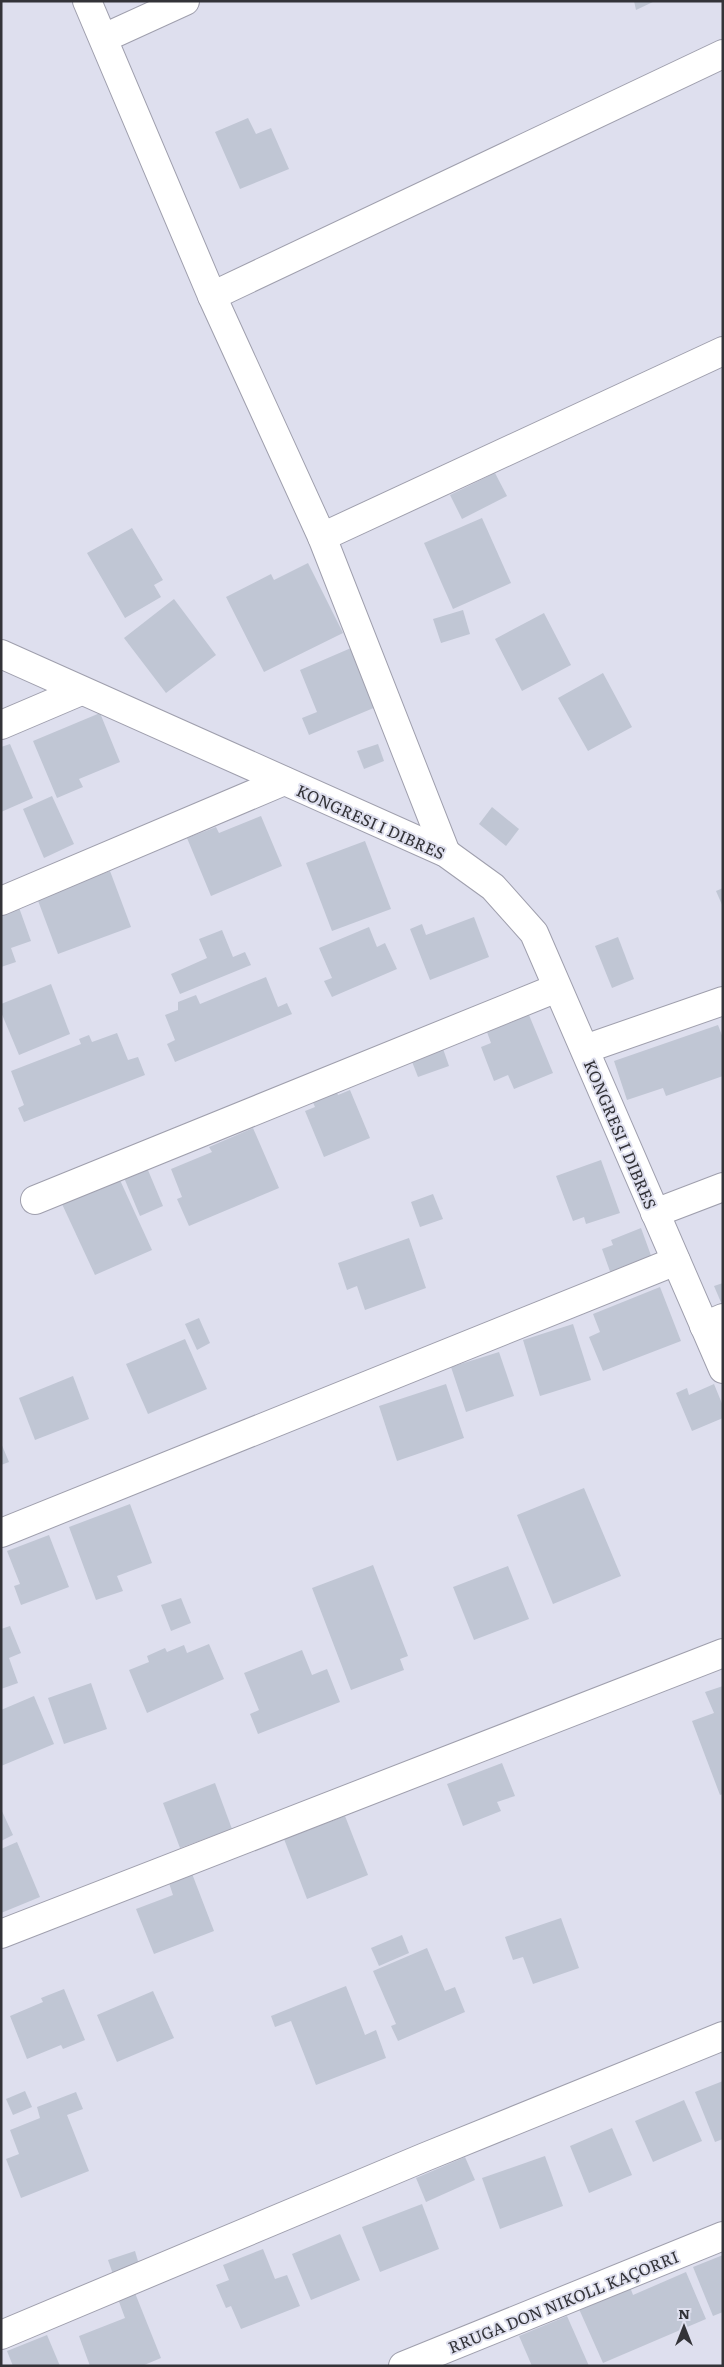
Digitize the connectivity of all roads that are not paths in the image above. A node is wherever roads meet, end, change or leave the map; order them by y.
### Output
1 (88, 1) edge
2 (185, 1) edge
3 (104, 38) junction
4 (723, 54) edge
5 (212, 296) junction
6 (723, 351) edge
7 (322, 537) junction
8 (1, 654) edge
9 (81, 692) junction
10 (1, 726) edge
11 (284, 781) junction
12 (446, 853) junction
13 (1, 901) edge
14 (557, 988) junction
15 (723, 1001) edge
16 (585, 1049) junction
17 (723, 1187) edge
18 (35, 1200) dead end
19 (655, 1213) junction
20 (676, 1262) junction
21 (713, 1322) edge
22 (723, 1369) edge
23 (1, 1533) edge
24 (723, 1653) edge
25 (1, 1934) edge
26 (723, 2036) edge
27 (723, 2236) edge
28 (1, 2335) edge
29 (403, 2366) edge

1 - 3 street
2 - 3 street
3 - 5 street
4 - 5 street
5 - 7 street
6 - 7 street
7 - 12 street
8 - 9 street, KONGRESI I DIBRES
9 - 10 street
9 - 11 street, KONGRESI I DIBRES
11 - 12 street, KONGRESI I DIBRES
11 - 13 street
12 - 14 street, KONGRESI I DIBRES
14 - 16 street, KONGRESI I DIBRES
14 - 18 street
15 - 16 street
16 - 19 street, KONGRESI I DIBRES
17 - 19 street
19 - 20 street, KONGRESI I DIBRES
20 - 21 street, KONGRESI I DIBRES
20 - 23 street
21 - 22 street, KONGRESI I DIBRES
24 - 25 street
26 - 28 street
27 - 29 street, RRUGA DON NIKOLL KAÇORRI

